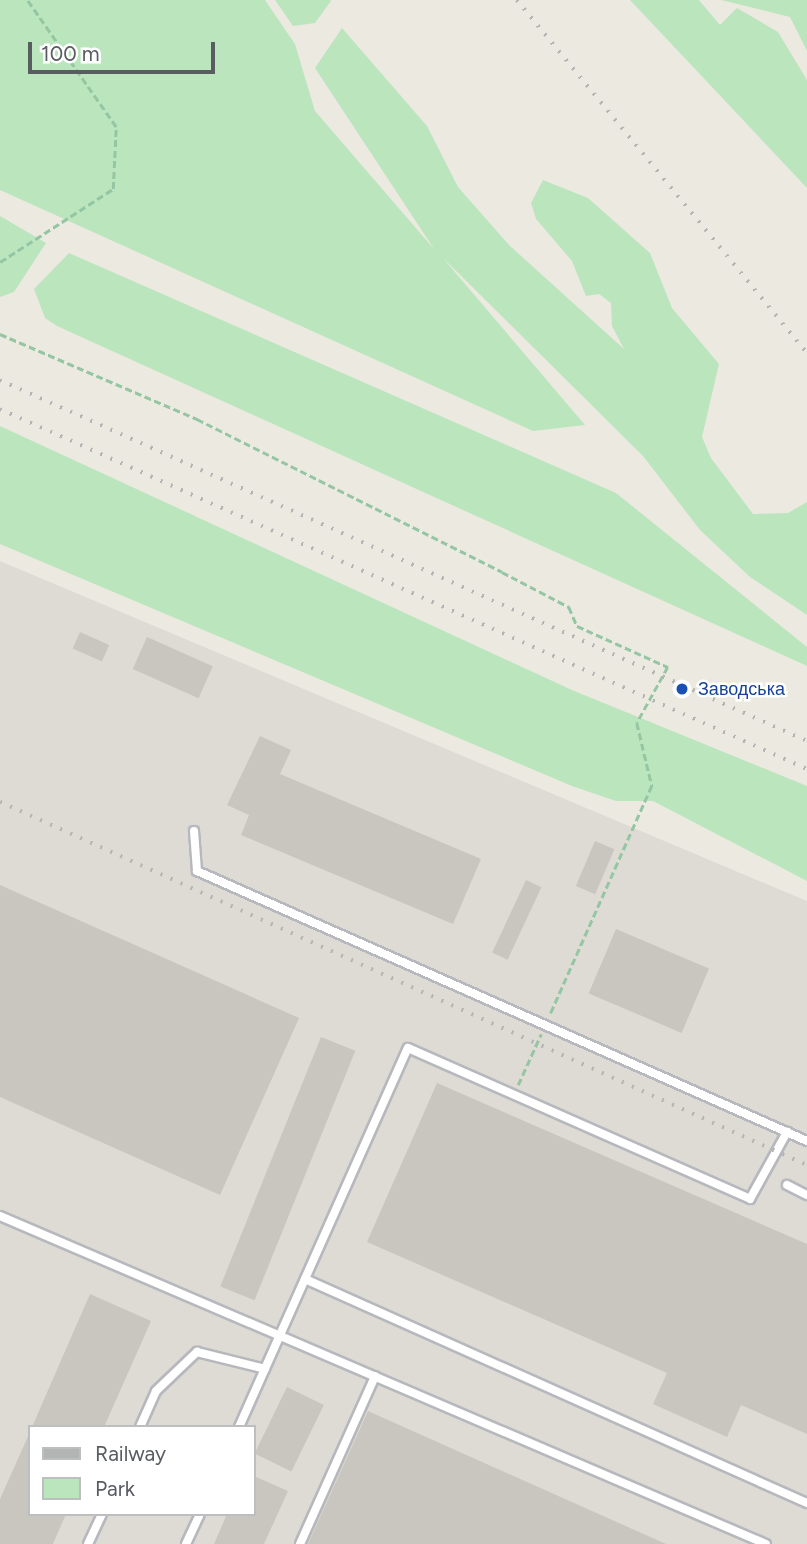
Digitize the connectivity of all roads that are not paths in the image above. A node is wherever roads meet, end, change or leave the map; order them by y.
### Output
1 (194, 831) dead end
2 (787, 1132) junction
3 (807, 1141) edge
4 (787, 1185) dead end
5 (807, 1195) edge
6 (0, 1216) edge
7 (305, 1279) junction
8 (280, 1336) junction
9 (265, 1368) junction
10 (375, 1376) junction
11 (141, 1425) edge
12 (240, 1425) edge
13 (807, 1503) edge
14 (101, 1516) edge
15 (199, 1516) edge
16 (88, 1544) edge
17 (186, 1544) edge
18 (300, 1544) edge
19 (766, 1544) edge

1 - 2 lane
2 - 3 lane
2 - 7 lane
4 - 5 lane
6 - 8 lane
7 - 8 lane
7 - 13 lane
8 - 9 lane
8 - 10 lane
9 - 11 lane
9 - 12 lane
10 - 18 lane
10 - 19 lane
14 - 16 lane
15 - 17 lane

